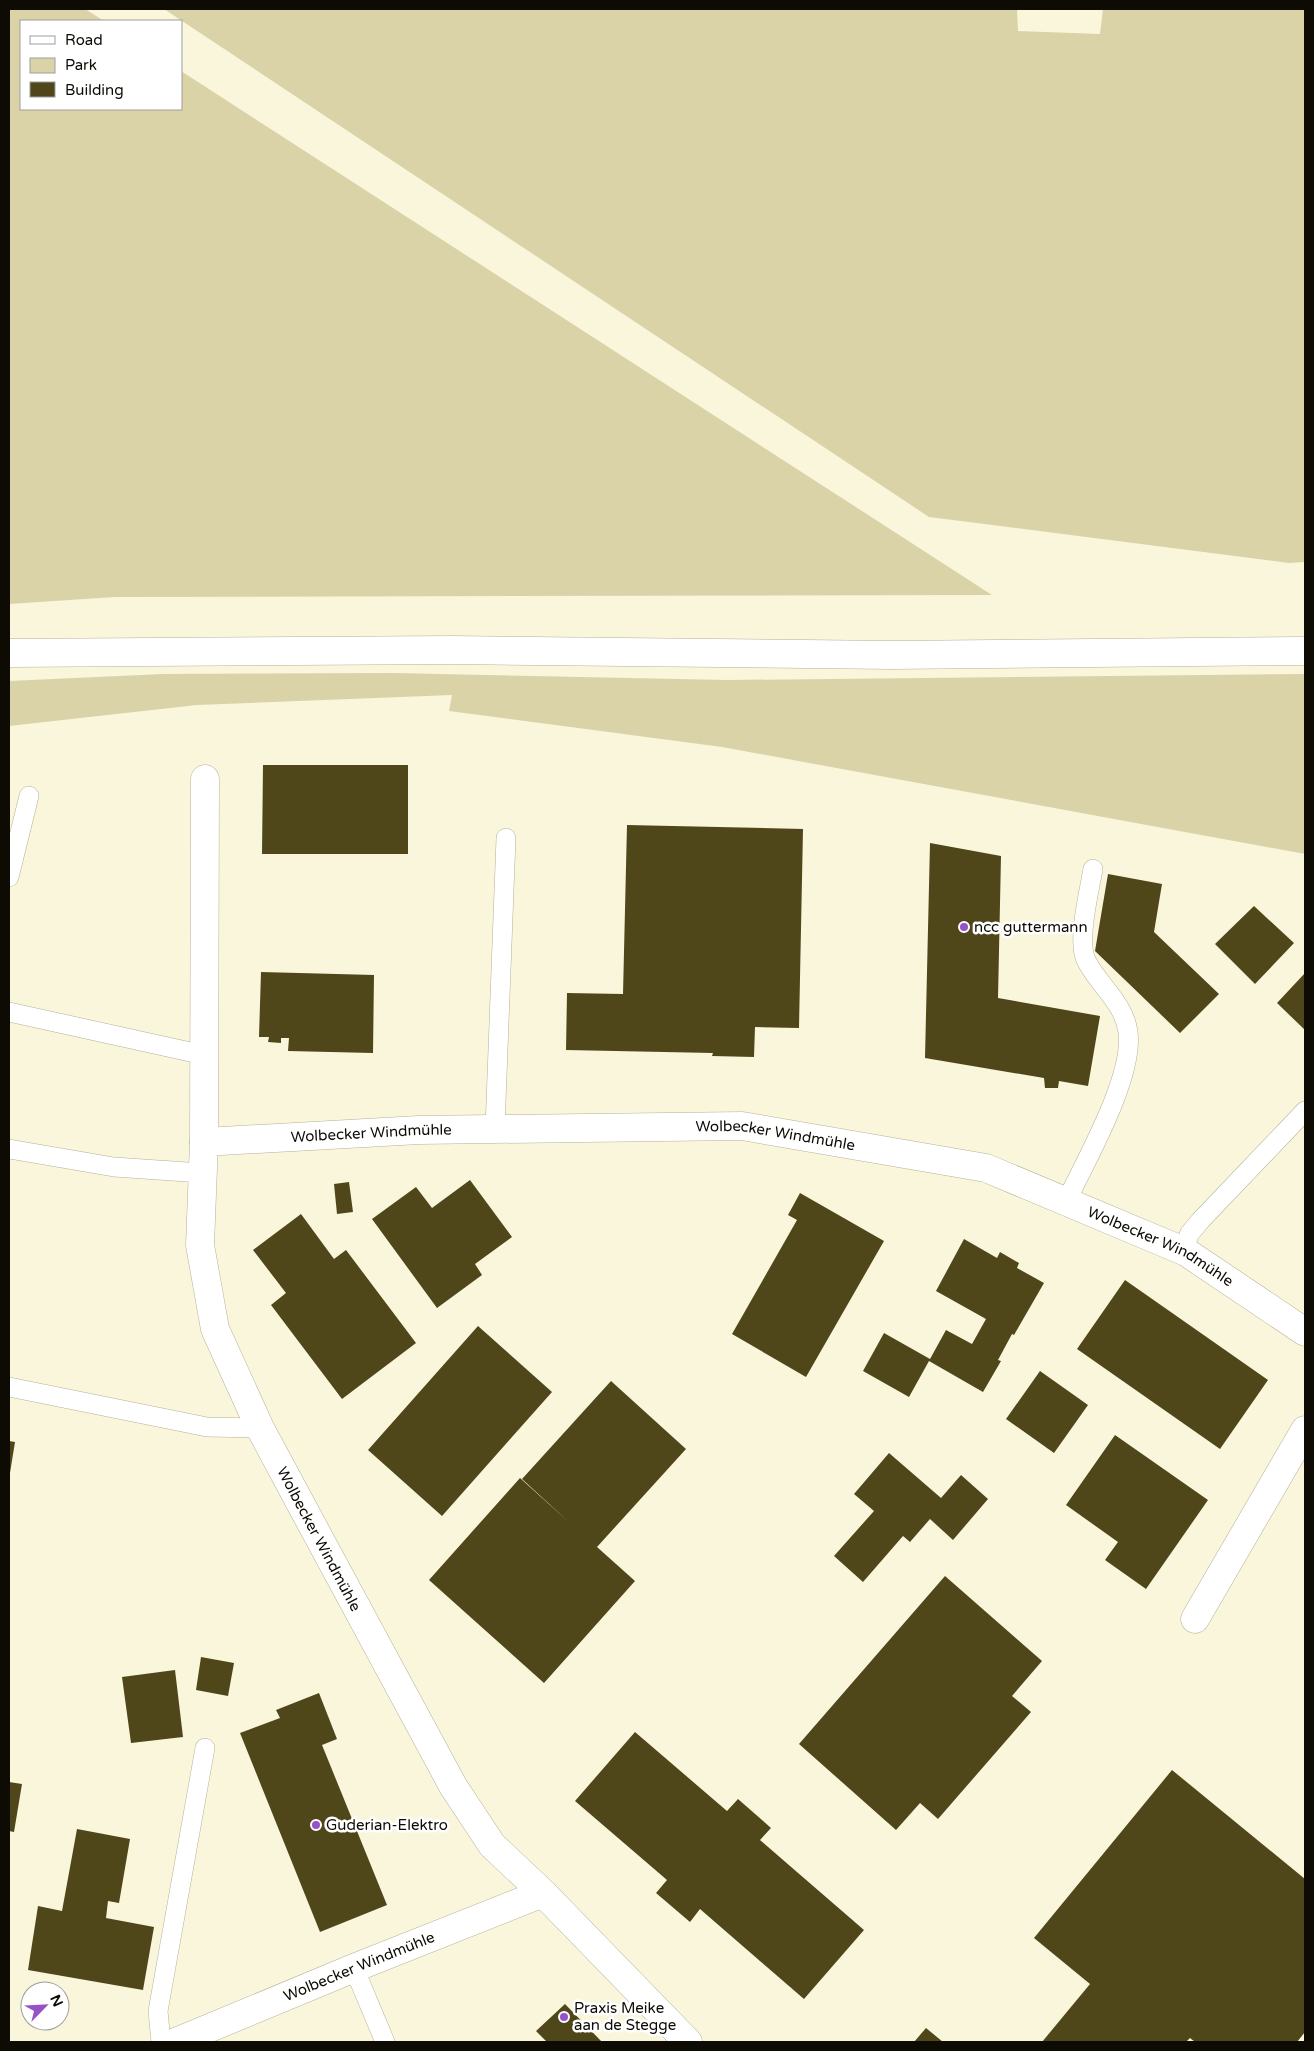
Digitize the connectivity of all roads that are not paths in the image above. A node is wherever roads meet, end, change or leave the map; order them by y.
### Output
1 (1305, 651) edge
2 (9, 653) edge
3 (205, 779) dead end
4 (29, 796) dead end
5 (506, 838) dead end
6 (1093, 869) dead end
7 (9, 878) edge
8 (9, 1012) edge
9 (204, 1056) junction
10 (1305, 1111) edge
11 (495, 1129) junction
12 (204, 1142) junction
13 (9, 1149) edge
14 (202, 1173) junction
15 (1066, 1202) junction
16 (1182, 1251) junction
17 (1305, 1332) edge
18 (9, 1387) edge
19 (260, 1428) junction
20 (1305, 1430) edge
21 (1195, 1619) dead end
22 (206, 1748) dead end
23 (543, 1893) junction
24 (354, 1968) junction
25 (161, 2042) edge
26 (176, 2042) edge
27 (385, 2042) edge
28 (688, 2042) edge

1 - 2 street
3 - 9 street, Wolbecker Windmühle
4 - 7 lane
5 - 11 lane
6 - 15 lane
8 - 9 lane
9 - 12 street, Wolbecker Windmühle
10 - 16 lane
11 - 12 street, Wolbecker Windmühle
11 - 15 street, Wolbecker Windmühle
12 - 14 street, Wolbecker Windmühle
13 - 14 lane
14 - 19 street, Wolbecker Windmühle
15 - 16 street, Wolbecker Windmühle
16 - 17 street, Wolbecker Windmühle
18 - 19 lane
19 - 23 street, Wolbecker Windmühle
20 - 21 street
22 - 25 lane
23 - 24 street, Wolbecker Windmühle
23 - 28 street, Wolbecker Windmühle
24 - 26 street, Wolbecker Windmühle
24 - 27 lane

